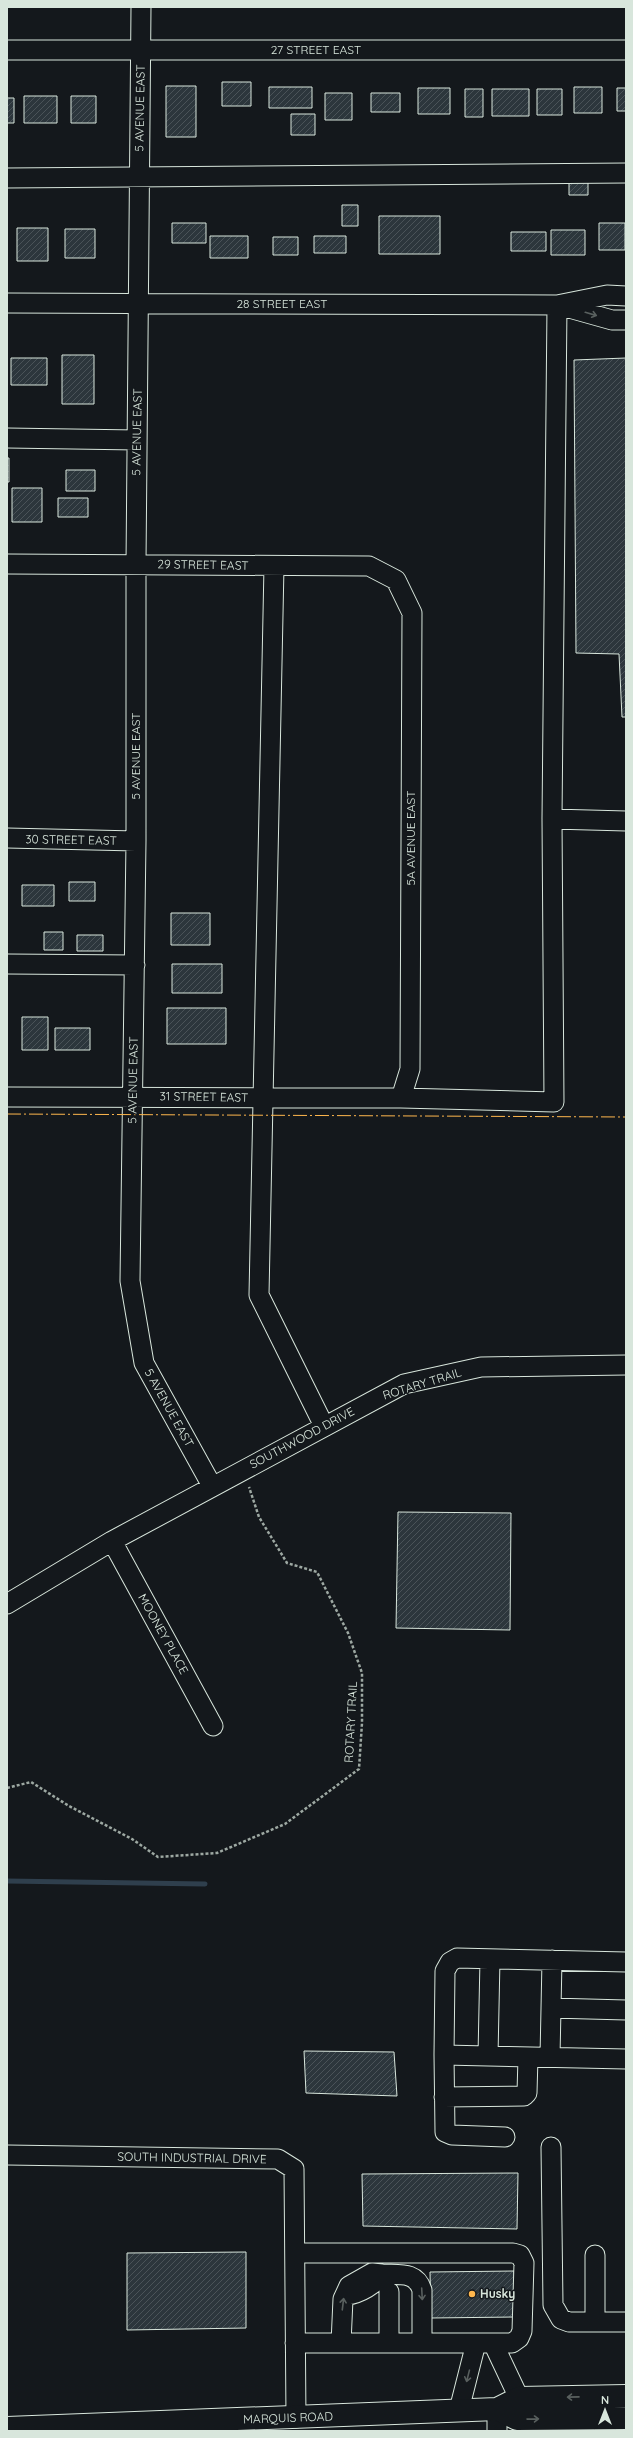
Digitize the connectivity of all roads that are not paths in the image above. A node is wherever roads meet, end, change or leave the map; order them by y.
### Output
1 (141, 7) edge
2 (141, 49) junction
3 (7, 50) edge
4 (626, 50) edge
5 (626, 173) edge
6 (7, 178) edge
7 (139, 178) junction
8 (626, 296) edge
9 (7, 303) edge
10 (138, 304) junction
11 (557, 305) junction
12 (626, 320) edge
13 (7, 438) edge
14 (137, 440) junction
15 (7, 564) edge
16 (136, 564) junction
17 (274, 566) junction
18 (396, 580) joint
19 (552, 819) junction
20 (626, 821) edge
21 (7, 838) edge
22 (136, 841) junction
23 (7, 964) edge
24 (135, 965) junction
25 (133, 1096) junction
26 (7, 1097) edge
27 (264, 1097) junction
28 (401, 1098) junction
29 (626, 1365) edge
30 (324, 1426) junction
31 (212, 1486) junction
32 (112, 1541) junction
33 (10, 1596) edge
34 (213, 1726) dead end
35 (490, 1959) junction
36 (552, 1960) junction
37 (626, 1962) edge
38 (551, 2008) junction
39 (626, 2010) edge
40 (444, 2055) junction
41 (488, 2056) junction
42 (528, 2057) junction
43 (550, 2057) junction
44 (626, 2059) edge
45 (444, 2097) junction
46 (505, 2137) dead end
47 (551, 2147) dead end
48 (7, 2155) edge
49 (295, 2253) junction
50 (595, 2255) dead end
51 (389, 2292) dead end
52 (595, 2322) junction
53 (626, 2322) edge
54 (295, 2343) junction
55 (341, 2343) junction
56 (389, 2343) junction
57 (422, 2343) junction
58 (485, 2343) junction
59 (626, 2396) edge
60 (520, 2398) junction
61 (497, 2409) junction
62 (459, 2410) junction
63 (296, 2418) junction
64 (626, 2418) edge
65 (7, 2428) edge
66 (497, 2431) edge

1 - 2 street, 5 AVENUE EAST
2 - 3 street, 27 STREET EAST
2 - 4 street, 27 STREET EAST
2 - 7 street, 5 AVENUE EAST
5 - 7 street
6 - 7 street
7 - 10 street, 5 AVENUE EAST
8 - 11 street, 28 STREET EAST
9 - 10 street, 28 STREET EAST
10 - 11 street, 28 STREET EAST
10 - 14 street, 5 AVENUE EAST
11 -> 12 street, 28 STREET EAST
11 - 19 street
13 - 14 street
14 - 16 street, 5 AVENUE EAST
15 - 16 street, 29 STREET EAST
16 - 17 street, 29 STREET EAST
16 - 22 street, 5 AVENUE EAST
17 - 18 street, 29 STREET EAST
17 - 27 street
18 - 28 street, 5A AVENUE EAST
19 - 20 street
19 - 28 street, 31 STREET EAST
21 - 22 street, 30 STREET EAST
22 - 24 street, 5 AVENUE EAST
23 - 24 street
24 - 25 street, 5 AVENUE EAST
25 - 26 street, 31 STREET EAST
25 - 27 street, 31 STREET EAST
25 - 31 street, 5 AVENUE EAST
27 - 28 street, 31 STREET EAST
27 - 30 street
29 - 30 street, SOUTHWOOD DRIVE
30 - 31 street, SOUTHWOOD DRIVE
31 - 32 street, SOUTHWOOD DRIVE
32 - 33 street, SOUTHWOOD DRIVE
32 - 34 street, MOONEY PLACE
35 - 36 street
35 - 40 street
35 - 41 street
36 - 37 street
36 - 38 street
38 - 39 street
38 - 43 street
40 - 41 street
40 - 45 street
41 - 42 street
42 - 43 street
42 - 45 street
43 - 44 street
45 - 46 street
47 - 52 street
48 - 49 street, SOUTH INDUSTRIAL DRIVE
49 - 54 street, SOUTH INDUSTRIAL DRIVE
49 - 58 street
50 - 52 street
51 - 56 street
52 - 53 street
54 - 55 street
54 - 63 street, SOUTH INDUSTRIAL DRIVE
55 - 56 street
55 -> 57 street
56 - 57 street
57 - 58 street
58 - 60 street
58 -> 62 street
59 -> 60 main road, MARQUIS ROAD
60 - 61 main road, MARQUIS ROAD
61 - 62 main road, MARQUIS ROAD
61 -> 64 main road, MARQUIS ROAD
61 - 66 street
62 - 63 main road, MARQUIS ROAD
63 - 65 main road, MARQUIS ROAD

